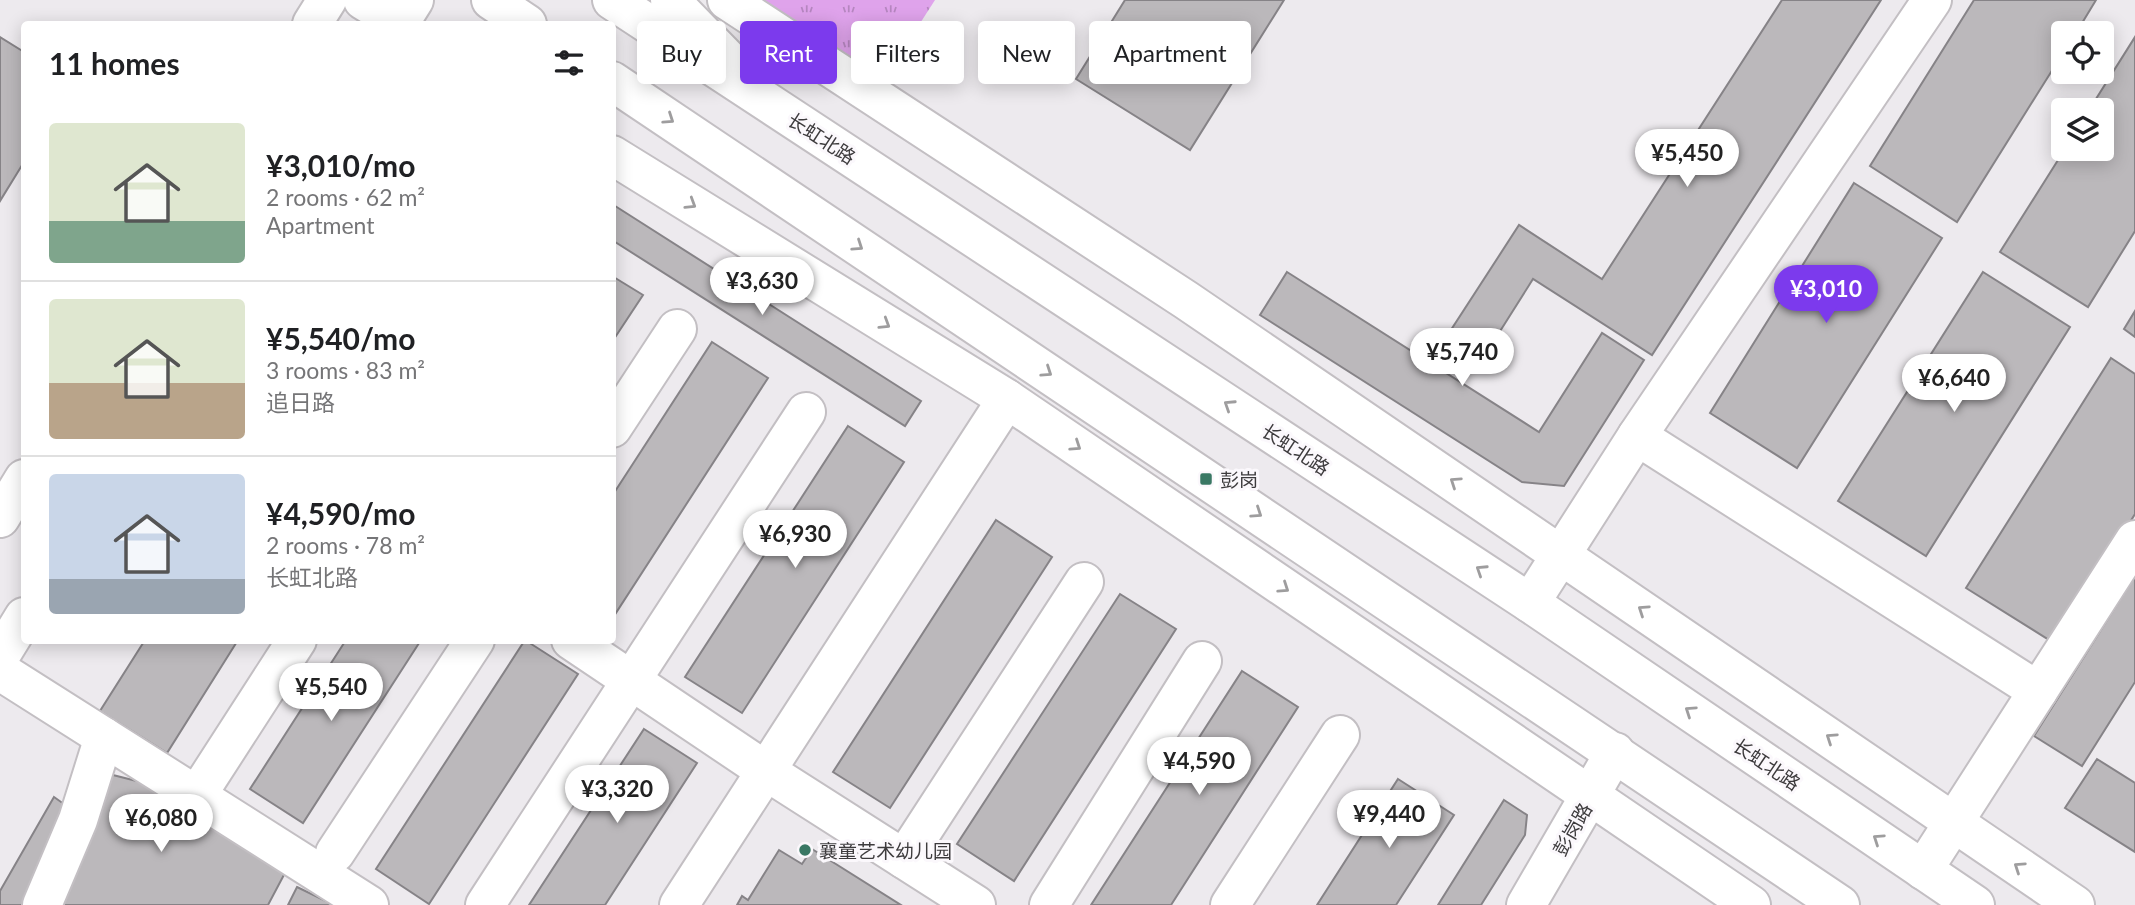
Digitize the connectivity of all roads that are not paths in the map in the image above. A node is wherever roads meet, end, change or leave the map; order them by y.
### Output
1 (327, 0) edge
2 (363, 0) edge
3 (491, 0) edge
4 (612, 0) edge
5 (670, 0) edge
6 (727, 0) edge
7 (1932, 0) edge
8 (404, 18) edge
9 (314, 21) edge
10 (522, 21) edge
11 (616, 84) edge
12 (773, 106) junction
13 (616, 157) edge
14 (677, 329) dead end
15 (1007, 399) junction
16 (806, 412) dead end
17 (616, 422) edge
18 (1637, 436) junction
19 (21, 484) edge
20 (0, 517) edge
21 (2135, 540) edge
22 (1561, 553) junction
23 (1084, 582) dead end
24 (1530, 603) junction
25 (21, 622) edge
26 (294, 644) edge
27 (472, 644) edge
28 (577, 644) edge
29 (0, 656) edge
30 (1202, 661) dead end
31 (0, 671) edge
32 (631, 681) junction
33 (2038, 691) junction
34 (1340, 735) dead end
35 (104, 737) junction
36 (1615, 752) junction
37 (766, 771) junction
38 (206, 781) dead end
39 (1590, 797) junction
40 (1954, 822) junction
41 (335, 853) dead end
42 (904, 859) junction
43 (1923, 870) junction
44 (42, 905) edge
45 (369, 905) edge
46 (485, 905) edge
47 (679, 905) edge
48 (976, 905) edge
49 (1049, 905) edge
50 (1230, 905) edge
51 (1526, 905) edge
52 (1751, 905) edge
53 (1840, 905) edge
54 (1975, 905) edge
55 (2075, 905) edge

1 - 9 main road
2 - 8 main road
3 - 10 main road
4 - 12 main road, 长虹北路
5 - 12 main road
22 -> 6 main road
7 - 18 main road
11 -> 36 main road
24 -> 12 main road, 长虹北路
13 -> 15 main road
14 - 17 main road
15 - 37 main road
15 -> 39 main road
16 - 32 main road
18 - 22 main road
18 - 33 main road
19 - 20 main road
21 - 33 main road
22 - 24 main road
40 -> 22 main road
23 - 42 main road
43 -> 24 main road, 长虹北路
25 - 29 main road
26 - 38 main road
27 - 41 main road
28 - 32 main road
30 - 49 main road
31 - 35 main road
32 - 37 main road
32 - 46 main road
33 - 40 main road
34 - 50 main road
35 - 44 main road
35 - 45 main road
36 - 39 main road, 彭岗路
36 - 53 main road
37 - 42 main road
37 - 47 main road
39 - 51 main road, 彭岗路
39 - 52 main road
40 - 43 main road
55 -> 40 main road
42 - 48 main road
43 - 54 main road, 长虹北路

